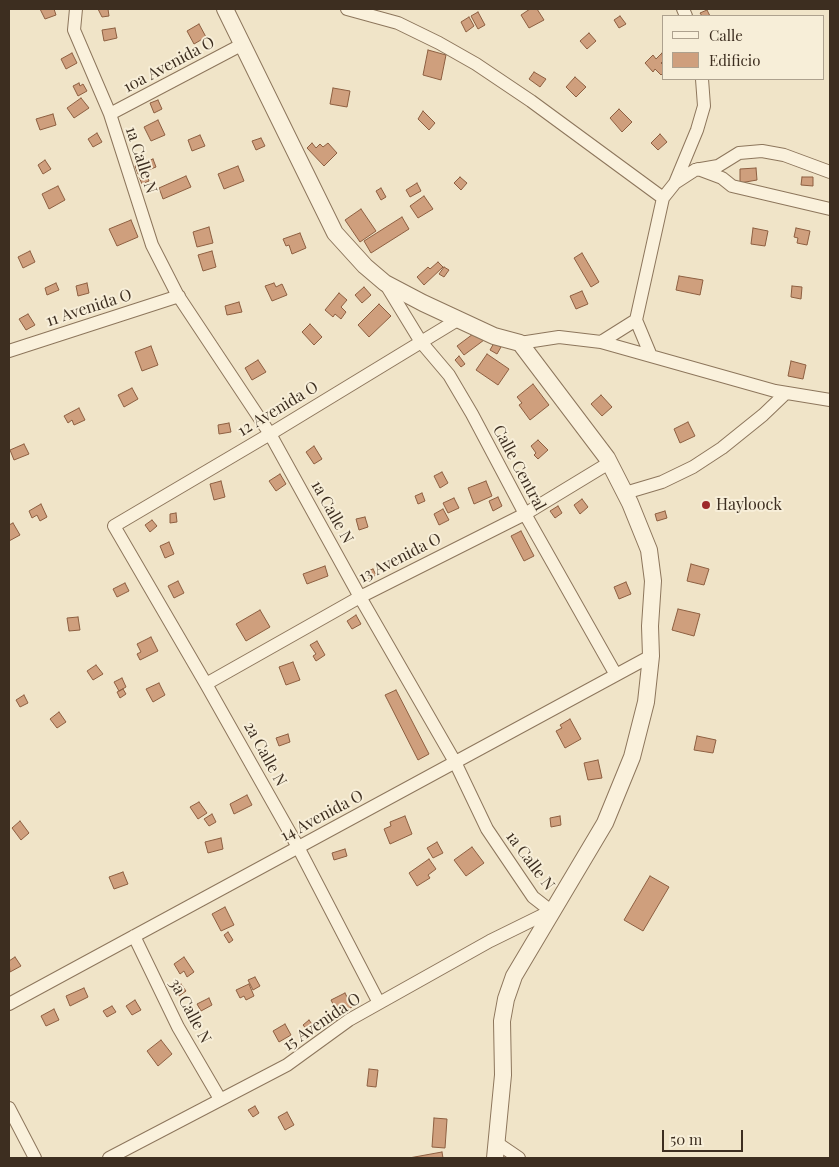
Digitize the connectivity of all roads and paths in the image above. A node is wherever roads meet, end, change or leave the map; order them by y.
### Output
1 (76, 9) edge
2 (225, 9) edge
3 (347, 9) edge
4 (243, 44) junction
5 (702, 80) edge
6 (110, 114) junction
7 (698, 169) junction
8 (830, 172) edge
9 (675, 183) junction
10 (663, 198) junction
11 (830, 209) edge
12 (385, 283) junction
13 (178, 296) junction
14 (458, 319) junction
15 (636, 320) junction
16 (421, 342) junction
17 (601, 342) junction
18 (520, 343) junction
19 (9, 351) edge
20 (651, 356) junction
21 (786, 392) junction
22 (830, 400) edge
23 (270, 434) junction
24 (609, 463) junction
25 (625, 493) junction
26 (525, 514) junction
27 (114, 526) joint
28 (360, 597) junction
29 (651, 656) junction
30 (616, 675) junction
31 (206, 684) junction
32 (455, 762) junction
33 (298, 847) junction
34 (551, 911) junction
35 (134, 936) junction
36 (379, 1003) junction
37 (9, 1004) edge
38 (220, 1099) junction
39 (9, 1108) edge
40 (496, 1150) edge
41 (35, 1158) edge
42 (109, 1158) edge
43 (519, 1158) edge

1 - 6 street, 1a Calle N
2 - 4 street
3 - 10 street
4 - 6 street, 10a Avenida O
4 - 12 street
5 - 9 street
6 - 13 street, 1a Calle N
7 - 8 street
7 - 9 street
7 - 11 street
9 - 10 street
10 - 15 street
12 - 14 street
12 - 16 street, Calle Central
13 - 19 street, 11 Avenida O
13 - 23 street, 1a Calle N
14 - 16 street, 12 Avenida O
14 - 18 street
15 - 17 street
15 - 20 street
16 - 23 street, 12 Avenida O
16 - 26 street, Calle Central
17 - 18 street
17 - 20 street
18 - 24 street
20 - 21 street
21 - 22 street
21 - 25 street
23 - 27 street, 12 Avenida O
23 - 28 street, 1a Calle N
24 - 25 street
24 - 26 street, 13 Avenida O
25 - 29 street
26 - 28 street, 13 Avenida O
26 - 30 street, Calle Central
27 - 31 street, 2a Calle N
28 - 31 street, 13 Avenida O
28 - 32 street, 1a Calle N
29 - 30 street, 14 Avenida O
29 - 34 street
30 - 32 street, 14 Avenida O
31 - 33 street, 2a Calle N
32 - 33 street, 14 Avenida O
32 - 34 street, 1a Calle N
33 - 35 street, 14 Avenida O
33 - 36 street, 2a Calle N
34 - 36 street, 15 Avenida O
34 - 40 street
35 - 37 street, 14 Avenida O
35 - 38 street, 3a Calle N
36 - 38 street, 15 Avenida O
38 - 42 street, 15 Avenida O
39 - 41 street
40 - 43 street

